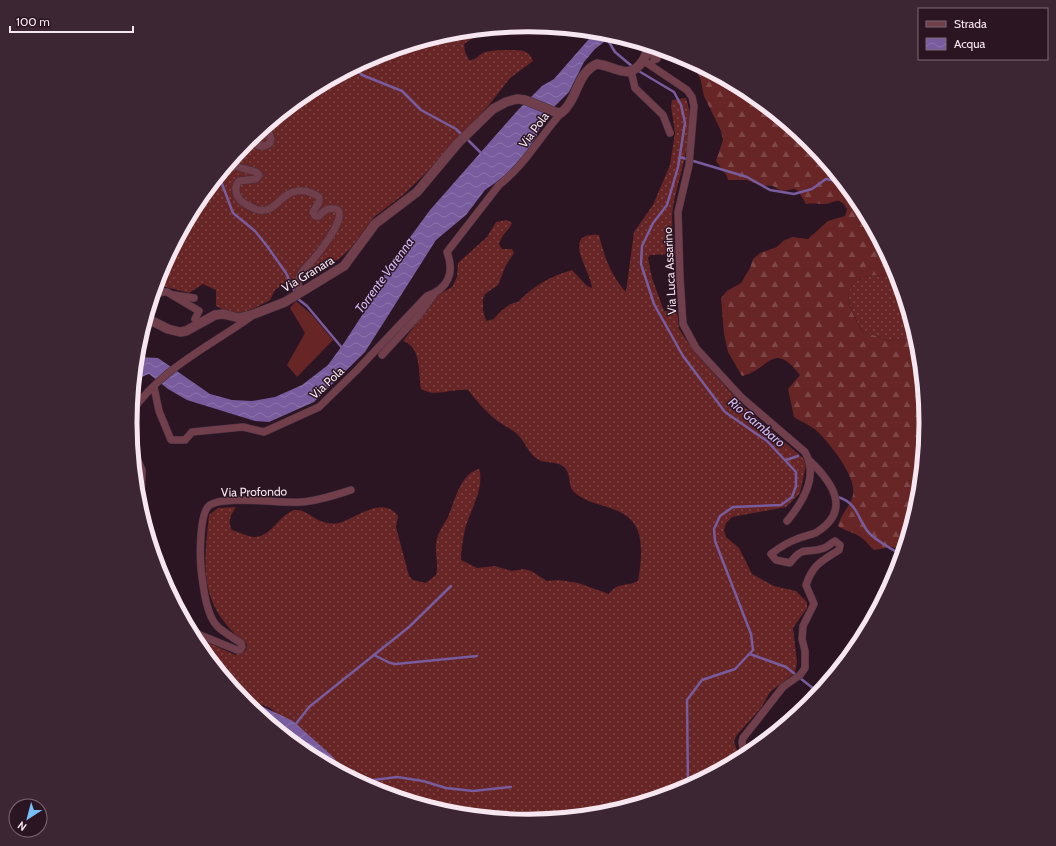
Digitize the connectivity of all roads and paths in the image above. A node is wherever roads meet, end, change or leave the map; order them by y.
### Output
1 (647, 51) edge
2 (654, 53) edge
3 (657, 54) edge
4 (643, 62) junction
5 (631, 71) junction
6 (558, 113) junction
7 (268, 131) edge
8 (670, 133) dead end
9 (256, 143) edge
10 (236, 163) edge
11 (300, 292) junction
12 (159, 293) edge
13 (435, 293) junction
14 (171, 295) junction
15 (194, 298) dead end
16 (254, 314) junction
17 (195, 319) dead end
18 (151, 320) edge
19 (382, 355) dead end
20 (154, 387) junction
21 (138, 403) edge
22 (810, 462) junction
23 (139, 464) edge
24 (142, 482) edge
25 (352, 490) dead end
26 (787, 521) dead end
27 (200, 635) edge
28 (743, 749) edge

1 - 4 street
2 - 3 street
4 - 5 street
4 - 22 street, Via Luca Assarino
5 - 6 street
5 - 8 street
6 - 11 street, Via Granara
6 - 13 street, Via Pola
7 - 9 street
10 - 11 street
11 - 16 street, Via Granara
12 - 14 street
13 - 19 street, Via Pola
13 - 20 street, Via Pola
14 - 15 street
14 - 17 street
16 - 18 street
16 - 20 street, Via Granara
20 - 21 street, Via Granara
22 - 26 street
22 - 28 street, Via Luca Assarino
23 - 24 street
25 - 27 street, Via Profondo

